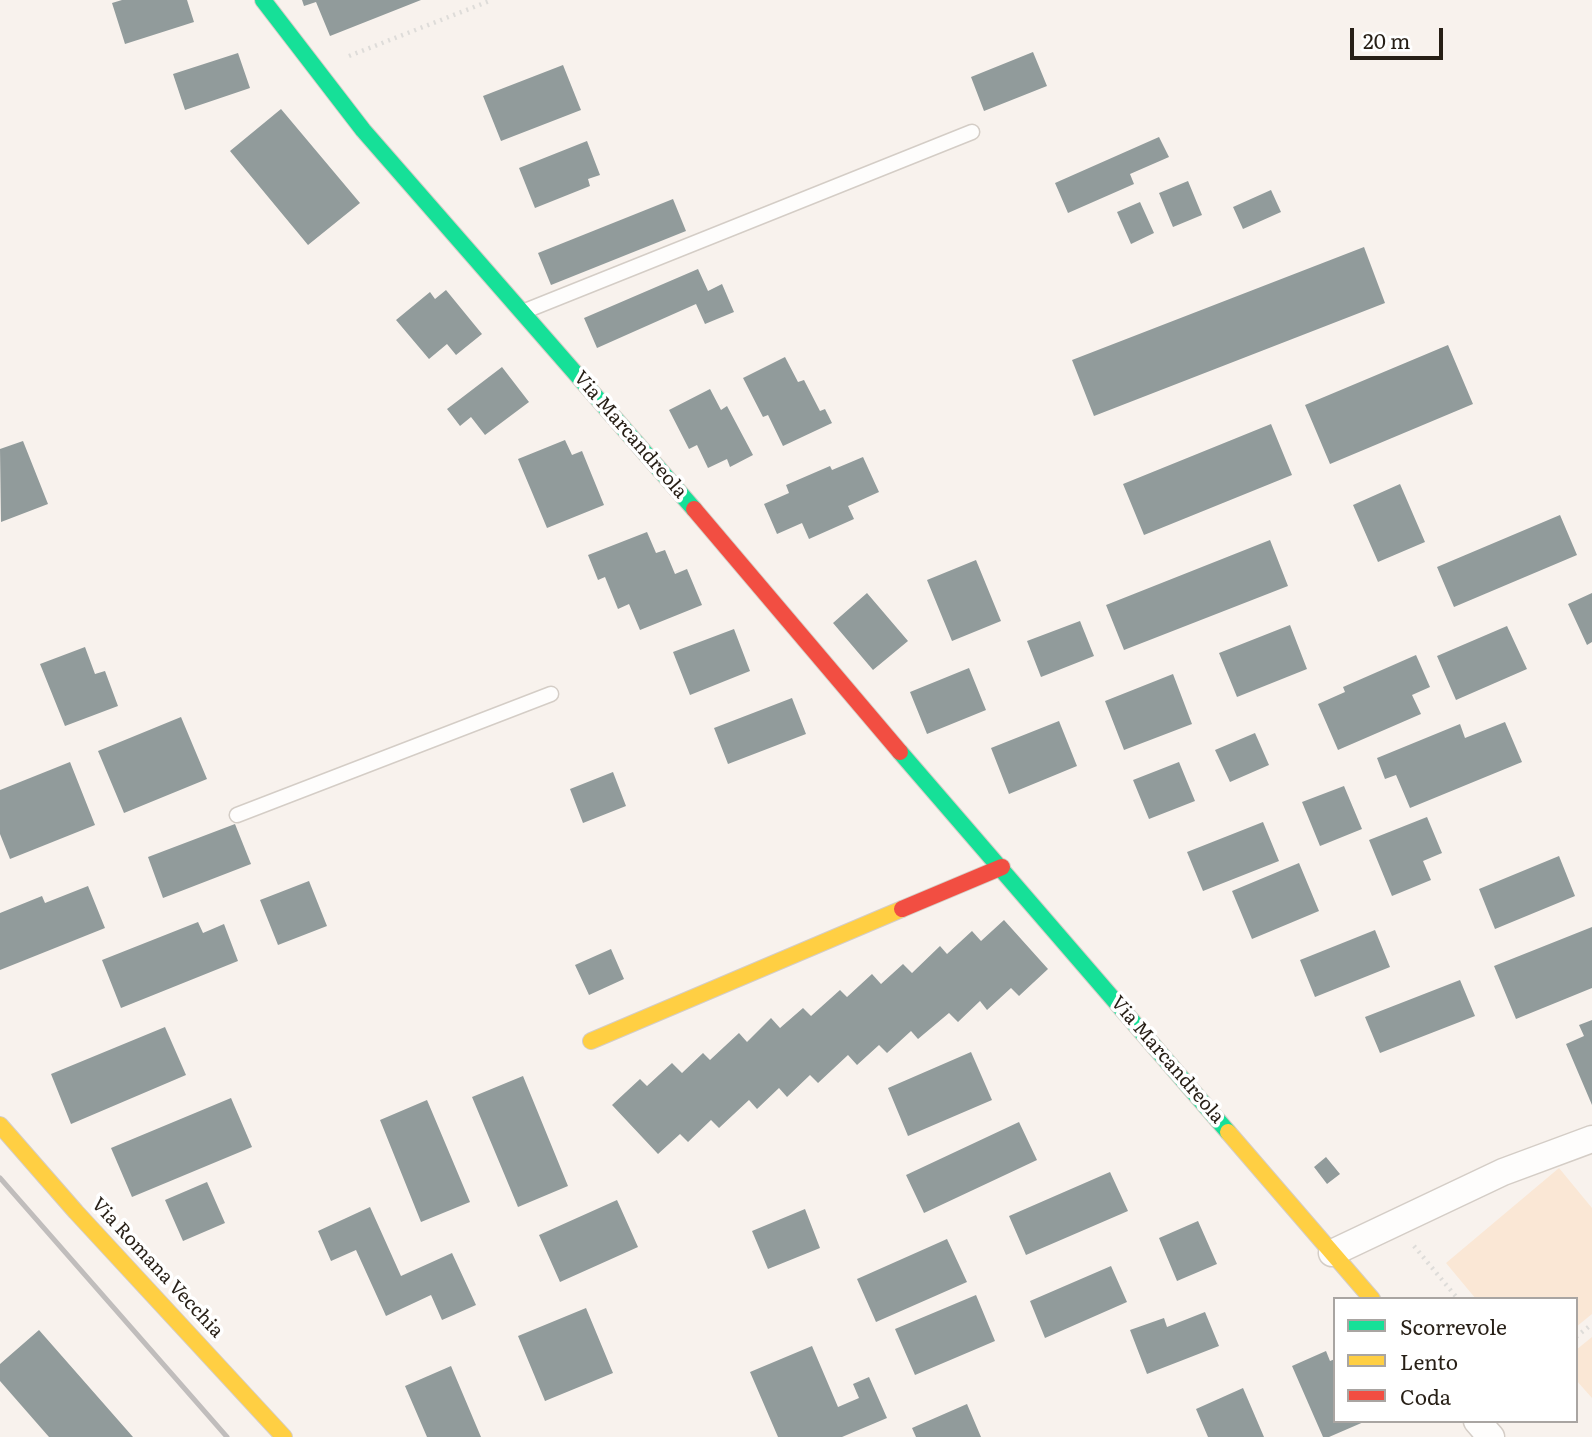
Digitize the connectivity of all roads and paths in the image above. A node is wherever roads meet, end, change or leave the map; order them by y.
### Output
1 (263, 0) edge
2 (492, 0) edge
3 (316, 68) junction
4 (972, 132) dead end
5 (523, 312) junction
6 (551, 694) dead end
7 (237, 815) dead end
8 (1002, 867) junction
9 (591, 1041) dead end
10 (0, 1125) edge
11 (1592, 1139) edge
12 (1395, 1222) junction
13 (1332, 1253) junction
14 (1370, 1297) edge
15 (1456, 1297) edge
16 (1592, 1324) edge
17 (1578, 1335) edge
18 (1479, 1423) edge
19 (284, 1437) edge
20 (1491, 1437) edge

1 - 3 street, Via Marcandreola
2 - 3 path
3 - 5 street, Via Marcandreola
4 - 5 lane
5 - 8 street, Via Marcandreola
6 - 7 lane
8 - 9 street
8 - 13 street, Via Marcandreola
10 - 19 street, Via Romana Vecchia
11 - 12 street
12 - 13 street
12 - 15 path
13 - 14 street, Via Marcandreola
16 - 17 path
18 - 20 street

